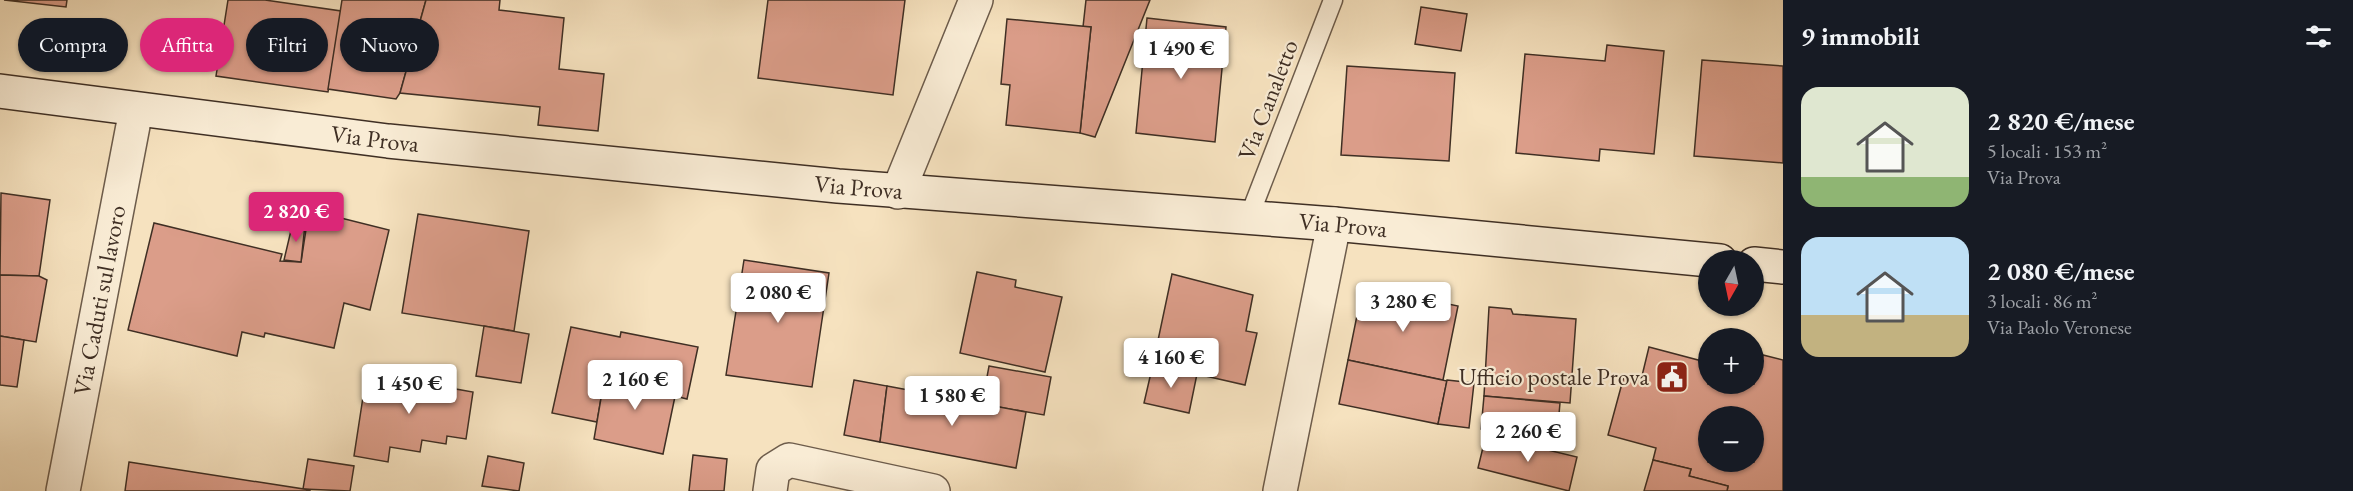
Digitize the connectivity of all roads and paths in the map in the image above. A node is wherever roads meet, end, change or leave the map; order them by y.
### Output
1 (976, 0) edge
2 (1333, 0) edge
3 (0, 91) edge
4 (136, 110) junction
5 (898, 192) junction
6 (1249, 217) junction
7 (1334, 224) junction
8 (1698, 259) edge
9 (1764, 265) edge
10 (1783, 267) edge
11 (63, 491) edge
12 (770, 491) edge
13 (933, 491) edge
14 (1280, 491) edge

1 - 5 main road
2 - 6 lane, Via Canaletto
3 - 4 main road, Via Prova
4 - 5 main road, Via Prova
4 - 11 main road, Via Caduti sul lavoro
5 - 6 main road, Via Prova
6 - 7 main road, Via Prova
7 - 8 main road, Via Prova
7 - 14 main road
9 - 10 main road
12 - 13 main road

